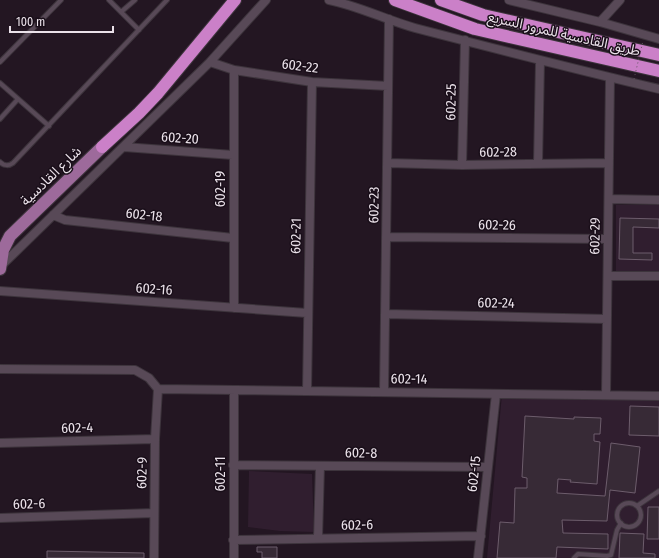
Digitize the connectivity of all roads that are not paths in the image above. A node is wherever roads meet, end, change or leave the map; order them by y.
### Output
1 (61, 0) edge
2 (110, 0) edge
3 (135, 0) edge
4 (167, 0) edge
5 (235, 0) edge
6 (266, 0) edge
7 (329, 0) edge
8 (395, 0) edge
9 (441, 0) edge
10 (620, 0) edge
11 (515, 1) edge
12 (121, 12) junction
13 (389, 19) junction
14 (600, 22) junction
15 (139, 30) junction
16 (659, 39) edge
17 (465, 40) junction
18 (659, 55) edge
19 (540, 61) junction
20 (0, 62) edge
21 (210, 62) junction
22 (234, 70) junction
23 (659, 71) edge
24 (610, 78) junction
25 (312, 82) junction
26 (0, 84) edge
27 (388, 86) junction
28 (659, 89) edge
29 (18, 99) junction
30 (0, 119) edge
31 (49, 126) junction
32 (102, 147) joint
33 (124, 147) junction
34 (234, 155) junction
35 (0, 162) edge
36 (388, 163) junction
37 (609, 163) junction
38 (538, 164) junction
39 (462, 165) junction
40 (609, 199) junction
41 (659, 200) edge
42 (53, 215) junction
43 (386, 236) junction
44 (234, 238) junction
45 (608, 239) junction
46 (1, 267) edge
47 (608, 276) junction
48 (659, 276) edge
49 (0, 291) edge
50 (234, 308) junction
51 (307, 313) junction
52 (384, 314) junction
53 (607, 319) junction
54 (0, 369) edge
55 (158, 389) junction
56 (234, 390) junction
57 (306, 391) junction
58 (384, 392) junction
59 (496, 394) junction
60 (606, 395) junction
61 (659, 396) edge
62 (155, 439) junction
63 (0, 444) edge
64 (234, 464) junction
65 (320, 466) junction
66 (488, 468) junction
67 (659, 491) edge
68 (637, 506) junction
69 (154, 513) junction
70 (0, 518) edge
71 (621, 523) junction
72 (481, 536) junction
73 (318, 538) junction
74 (234, 540) junction
75 (154, 558) edge
76 (234, 558) edge
77 (478, 558) edge
78 (574, 558) edge

1 - 20 lane
2 - 12 lane
3 - 12 lane
4 - 15 lane
5 - 32 highway
6 - 21 street
7 - 13 street
8 - 23 highway, طريق القادسية للمرور السريع
9 - 18 highway, طريق القادسية للمرور السريع
10 - 14 street
11 - 14 street
12 - 15 lane
13 - 17 street
13 - 27 street, 602-23
14 - 16 street
15 - 31 lane
17 - 19 street
17 - 39 street, 602-25
19 - 24 street
19 - 38 street
21 - 22 street, 602-22
21 - 33 street
22 - 25 street, 602-22
22 - 34 street, 602-19
24 - 28 street
24 - 37 street, 602-29
25 - 27 street, 602-22
25 - 51 street, 602-21
26 - 29 lane
27 - 36 street, 602-23
29 - 30 lane
29 - 31 lane
31 - 35 lane
32 - 46 main road, شارع القادسية
33 - 34 street, 602-20
33 - 42 street
34 - 44 street, 602-19
36 - 39 street, 602-28
36 - 43 street, 602-23
37 - 38 street, 602-28
37 - 40 street, 602-29
38 - 39 street, 602-28
40 - 41 street
40 - 45 street, 602-29
42 - 44 street, 602-18
42 - 46 street
43 - 45 street, 602-26
43 - 52 street, 602-23
44 - 50 street, 602-19
45 - 47 street, 602-29
47 - 48 street
47 - 53 street, 602-29
49 - 50 street, 602-16
50 - 51 street, 602-16
51 - 57 street, 602-21
52 - 53 street, 602-24
52 - 58 street, 602-23
53 - 60 street, 602-29
54 - 55 street
55 - 56 street, 602-14
55 - 62 street, 602-9
56 - 57 street, 602-14
56 - 64 street, 602-11
57 - 58 street, 602-14
58 - 59 street, 602-14
59 - 60 street, 602-14
59 - 66 street, 602-15
60 - 61 street, 602-14
62 - 63 street, 602-4
62 - 69 street, 602-9
64 - 65 street, 602-8
64 - 74 street, 602-11
65 - 66 street, 602-8
65 - 73 street
66 - 72 street, 602-15
67 - 68 lane
68 - 71 lane
68 - 71 lane
69 - 70 street, 602-6
69 - 75 street, 602-9
71 - 78 lane
72 - 73 street, 602-6
72 - 77 street, 602-15
73 - 74 street, 602-6
74 - 76 street, 602-11

